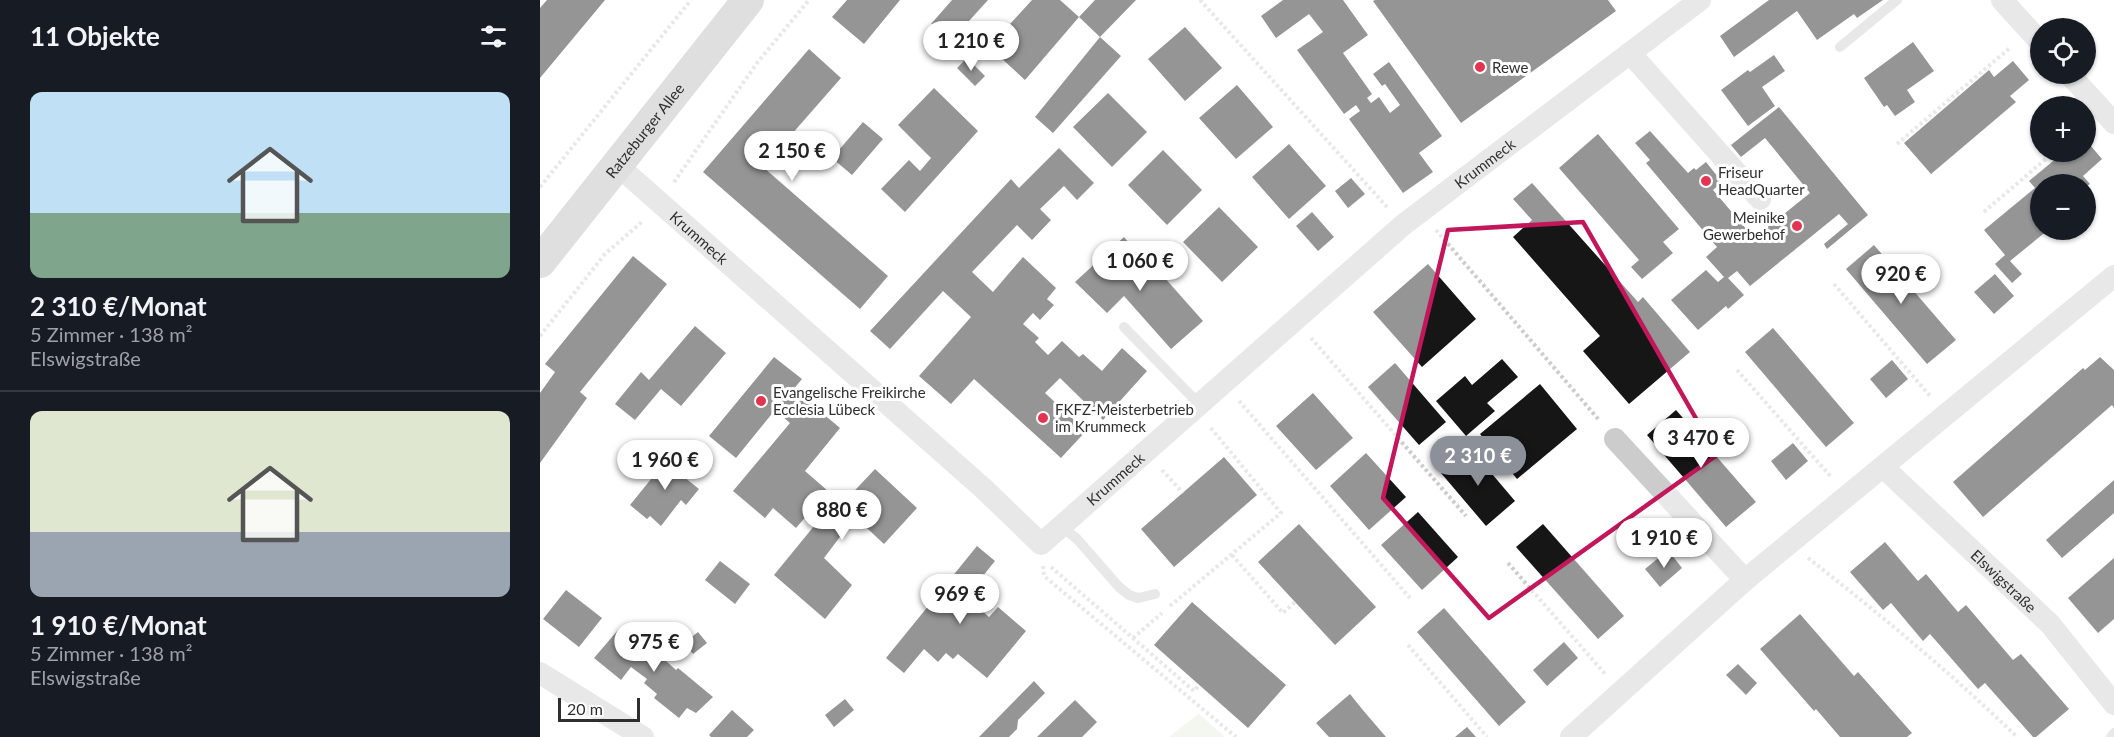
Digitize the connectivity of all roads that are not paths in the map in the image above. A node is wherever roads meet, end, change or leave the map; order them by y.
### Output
1 (748, 0) edge
2 (1700, 0) edge
3 (1897, 0) edge
4 (2002, 0) edge
5 (2030, 31) edge
6 (1840, 47) dead end
7 (1630, 53) junction
8 (2078, 84) edge
9 (2114, 123) edge
10 (616, 164) junction
11 (1760, 199) dead end
12 (540, 262) edge
13 (2114, 276) edge
14 (1124, 327) dead end
15 (1196, 406) junction
16 (1615, 439) road end
17 (1883, 467) junction
18 (1062, 526) junction
19 (1744, 580) junction
20 (1155, 594) dead end
21 (540, 673) edge
22 (2114, 704) edge
23 (2114, 733) edge
24 (643, 737) edge
25 (1571, 737) edge
26 (2111, 737) edge

1 - 10 main road, Ratzeburger Allee
2 - 7 street, Krummeck
3 - 6 lane
4 - 5 street
7 - 11 street
7 - 15 street, Krummeck
8 - 9 street
10 - 12 main road, Ratzeburger Allee
10 - 18 street, Krummeck
13 - 17 street
14 - 15 lane
15 - 18 street, Krummeck
16 - 19 street
17 - 19 street
17 - 22 street, Elswigstraße
18 - 20 lane
19 - 25 street
21 - 24 street
23 - 26 lane

